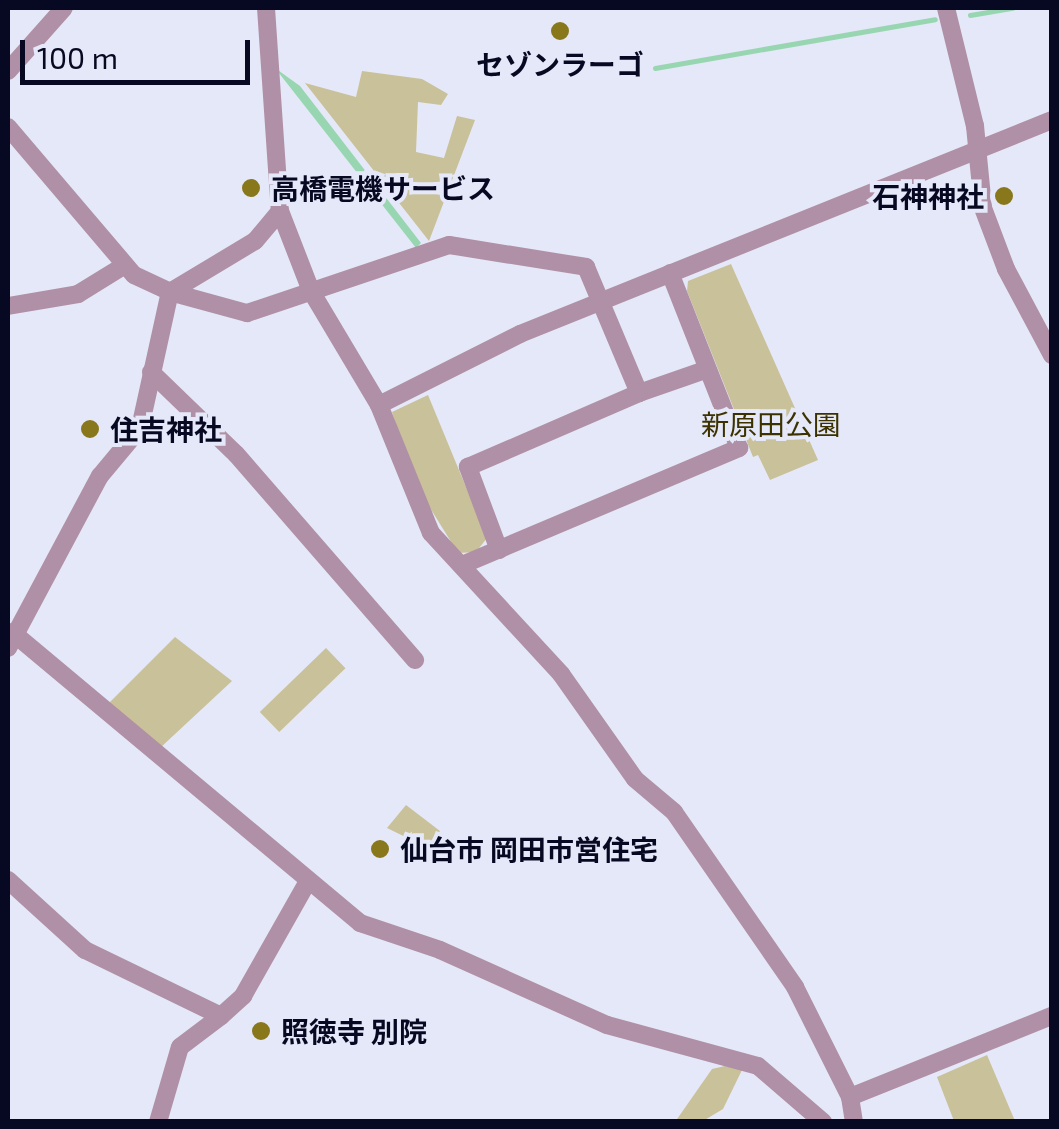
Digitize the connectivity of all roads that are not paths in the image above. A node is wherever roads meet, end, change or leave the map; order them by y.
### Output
1 (64, 8) edge
2 (266, 8) edge
3 (946, 8) edge
4 (8, 71) edge
5 (1052, 120) edge
6 (8, 128) edge
7 (977, 146) junction
8 (280, 211) junction
9 (125, 266) junction
10 (670, 273) junction
11 (311, 290) junction
12 (170, 292) junction
13 (600, 302) junction
14 (8, 306) edge
15 (1052, 355) edge
16 (705, 370) junction
17 (151, 372) junction
18 (639, 393) junction
19 (379, 405) junction
20 (500, 550) junction
21 (462, 565) junction
22 (10, 640) edge
23 (415, 660) dead end
24 (8, 880) edge
25 (308, 881) junction
26 (221, 1016) junction
27 (1052, 1016) edge
28 (850, 1097) junction
29 (158, 1122) edge
30 (823, 1122) edge
31 (854, 1122) edge

1 - 4 street
2 - 8 street
3 - 7 street
5 - 7 street
6 - 9 street
7 - 10 street
7 - 15 street
8 - 11 street
8 - 12 street
9 - 12 street
9 - 14 street
10 - 13 street
10 - 16 street
11 - 12 street
11 - 13 street
11 - 19 street
12 - 17 street
13 - 18 street
13 - 19 street
16 - 18 street
16 - 20 street
17 - 22 street
17 - 23 street
18 - 20 street
19 - 21 street
20 - 21 street
21 - 28 street
22 - 25 street
24 - 26 street
25 - 26 street
25 - 30 street
26 - 29 street
27 - 28 street
28 - 31 street

